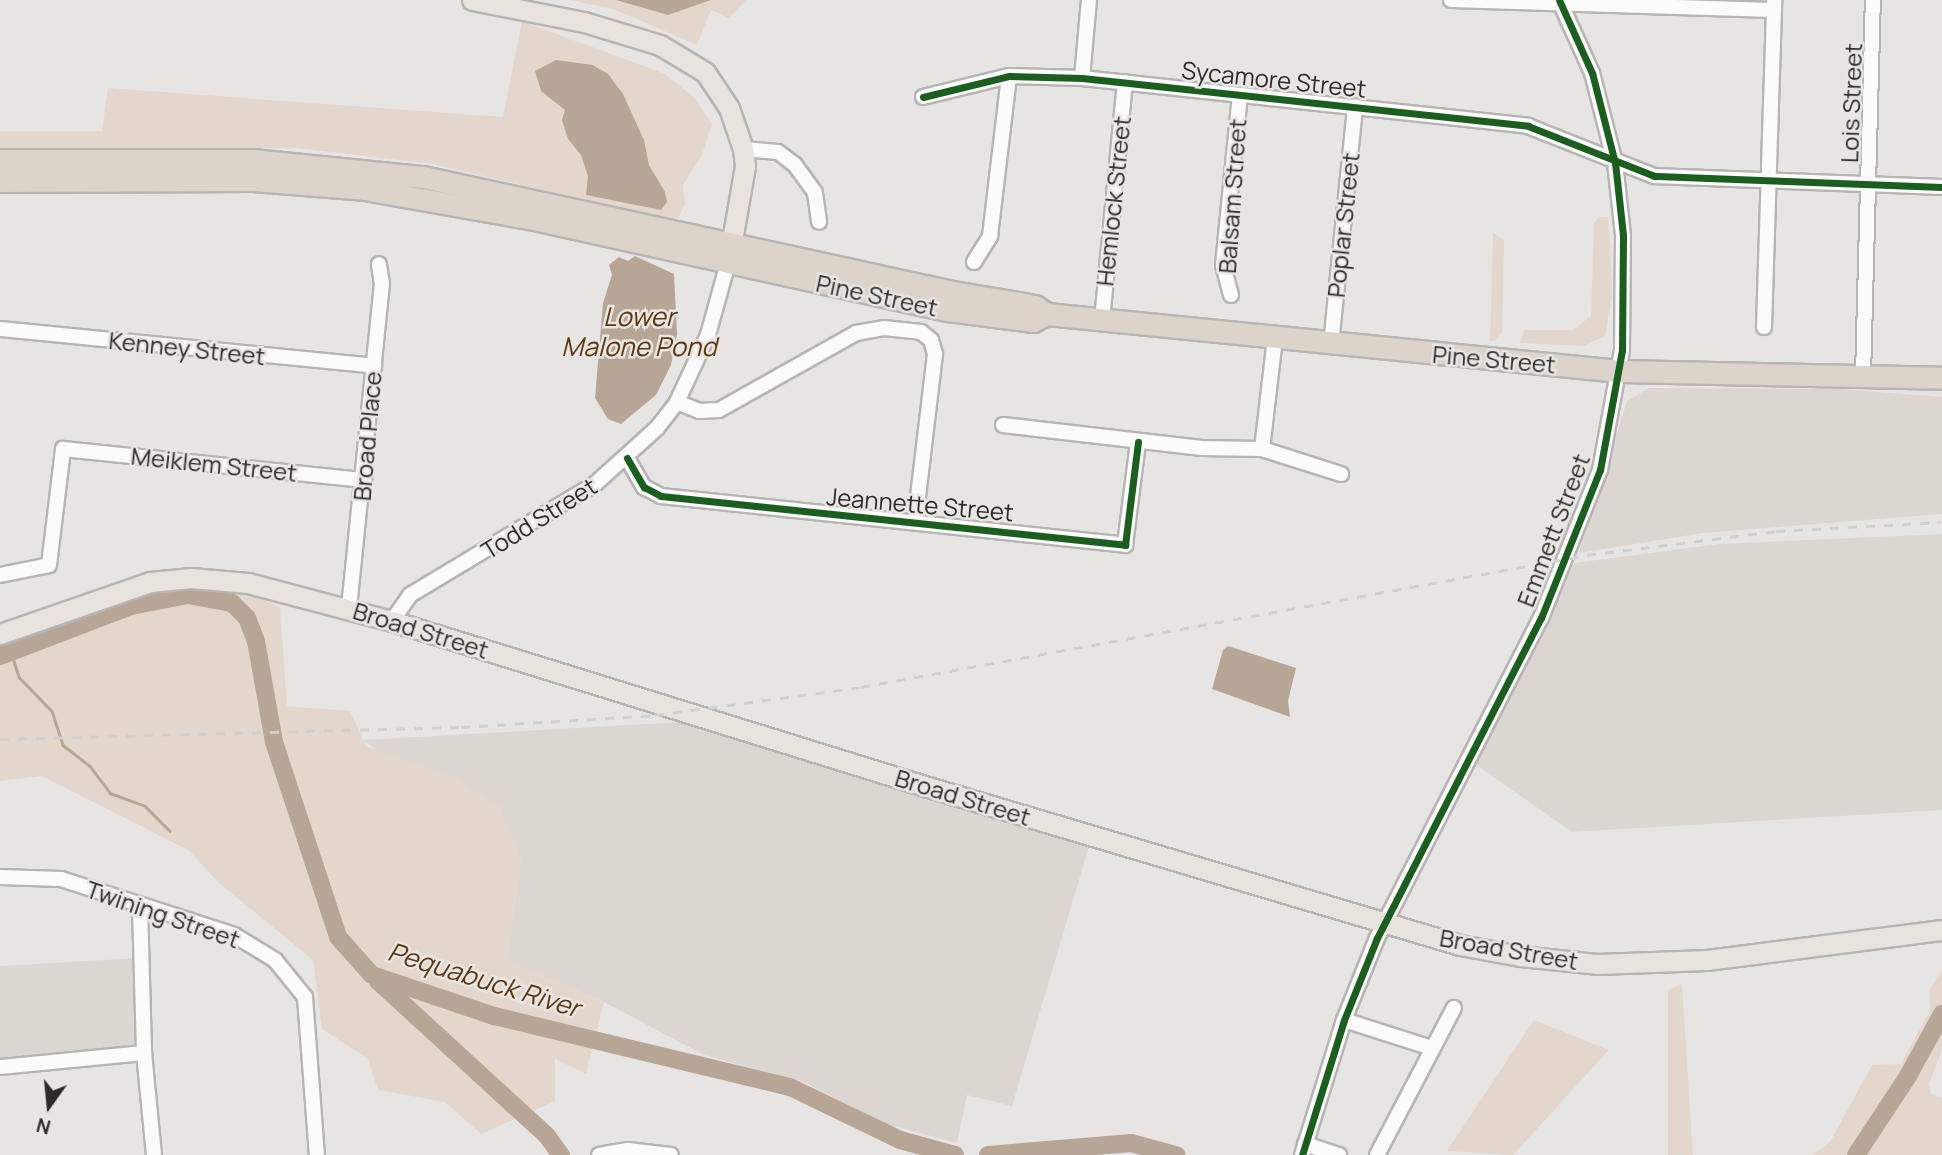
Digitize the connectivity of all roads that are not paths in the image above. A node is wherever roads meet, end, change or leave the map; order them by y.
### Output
1 (472, 0) edge
2 (1089, 0) edge
3 (1451, 0) edge
4 (1873, 0) edge
5 (1560, 2) edge
6 (1774, 5) edge
7 (1009, 76) junction
8 (1082, 78) junction
9 (1125, 82) junction
10 (1240, 95) junction
11 (923, 97) dead end
12 (1355, 106) junction
13 (743, 149) junction
14 (0, 160) edge
15 (1615, 163) junction
16 (0, 181) edge
17 (1770, 182) junction
18 (1868, 184) junction
19 (1942, 187) edge
20 (819, 222) dead end
21 (730, 253) junction
22 (974, 262) dead end
23 (379, 264) dead end
24 (1231, 295) dead end
25 (1101, 320) junction
26 (1764, 327) dead end
27 (0, 329) edge
28 (1275, 339) junction
29 (1331, 344) junction
30 (373, 366) junction
31 (1619, 371) junction
32 (1863, 376) junction
33 (1942, 378) edge
34 (677, 402) junction
35 (1003, 425) dead end
36 (1138, 442) junction
37 (1262, 449) junction
38 (627, 458) junction
39 (1341, 474) dead end
40 (364, 480) junction
41 (915, 521) junction
42 (0, 575) edge
43 (349, 608) junction
44 (392, 621) junction
45 (0, 634) edge
46 (0, 877) edge
47 (140, 907) junction
48 (1385, 923) junction
49 (1942, 930) edge
50 (1454, 1008) dead end
51 (1344, 1020) junction
52 (1432, 1048) junction
53 (144, 1054) junction
54 (0, 1068) edge
55 (1303, 1149) edge
56 (154, 1155) edge
57 (317, 1155) edge
58 (599, 1155) edge
59 (671, 1155) edge
60 (1339, 1155) edge
61 (1377, 1155) edge

1 - 13 main road
2 - 8 street
3 - 5 street
4 - 18 street, Lois Street
5 - 6 street
5 - 15 street, Emmett Street
6 - 17 street
7 - 8 street, Sycamore Street
7 - 11 street, Sycamore Street
7 - 22 street
8 - 9 street, Sycamore Street
9 - 10 street, Sycamore Street
9 - 25 street, Hemlock Street
10 - 12 street, Sycamore Street
10 - 24 street, Balsam Street
12 - 15 street, Sycamore Street
12 - 29 street, Poplar Street
13 - 20 street
13 - 21 main road
14 - 21 highway
15 - 17 street, Sycamore Street
15 - 31 street, Emmett Street
16 - 21 highway
17 - 18 street, Sycamore Street
17 - 26 street
18 - 19 street, Sycamore Street
18 - 32 street, Lois Street
21 - 25 highway, Pine Street
21 - 34 street, Todd Street
23 - 30 street, Broad Place
25 - 28 highway, Pine Street
27 - 30 street, Kenney Street
28 - 29 highway, Pine Street
28 - 37 street
29 - 31 highway, Pine Street
30 - 40 street, Broad Place
31 - 32 highway, Pine Street
31 - 48 street, Emmett Street
32 - 33 highway, Pine Street
34 - 38 street, Todd Street
34 - 41 street
35 - 36 street
36 - 37 street
36 - 41 street, Jeannette Street
37 - 39 street
38 - 41 street, Jeannette Street
38 - 44 street, Todd Street
40 - 42 street, Meiklem Street
40 - 43 street, Broad Place
43 - 44 main road, Broad Street
43 - 45 main road, Broad Street
44 - 48 main road, Broad Street
46 - 47 street, Twining Street
47 - 53 street
47 - 57 street, Twining Street
48 - 49 main road, Broad Street
48 - 51 street, Emmett Street
50 - 52 street
51 - 52 street
51 - 55 street, Emmett Street
52 - 61 street
53 - 54 street
53 - 56 street
55 - 60 street
58 - 59 street

